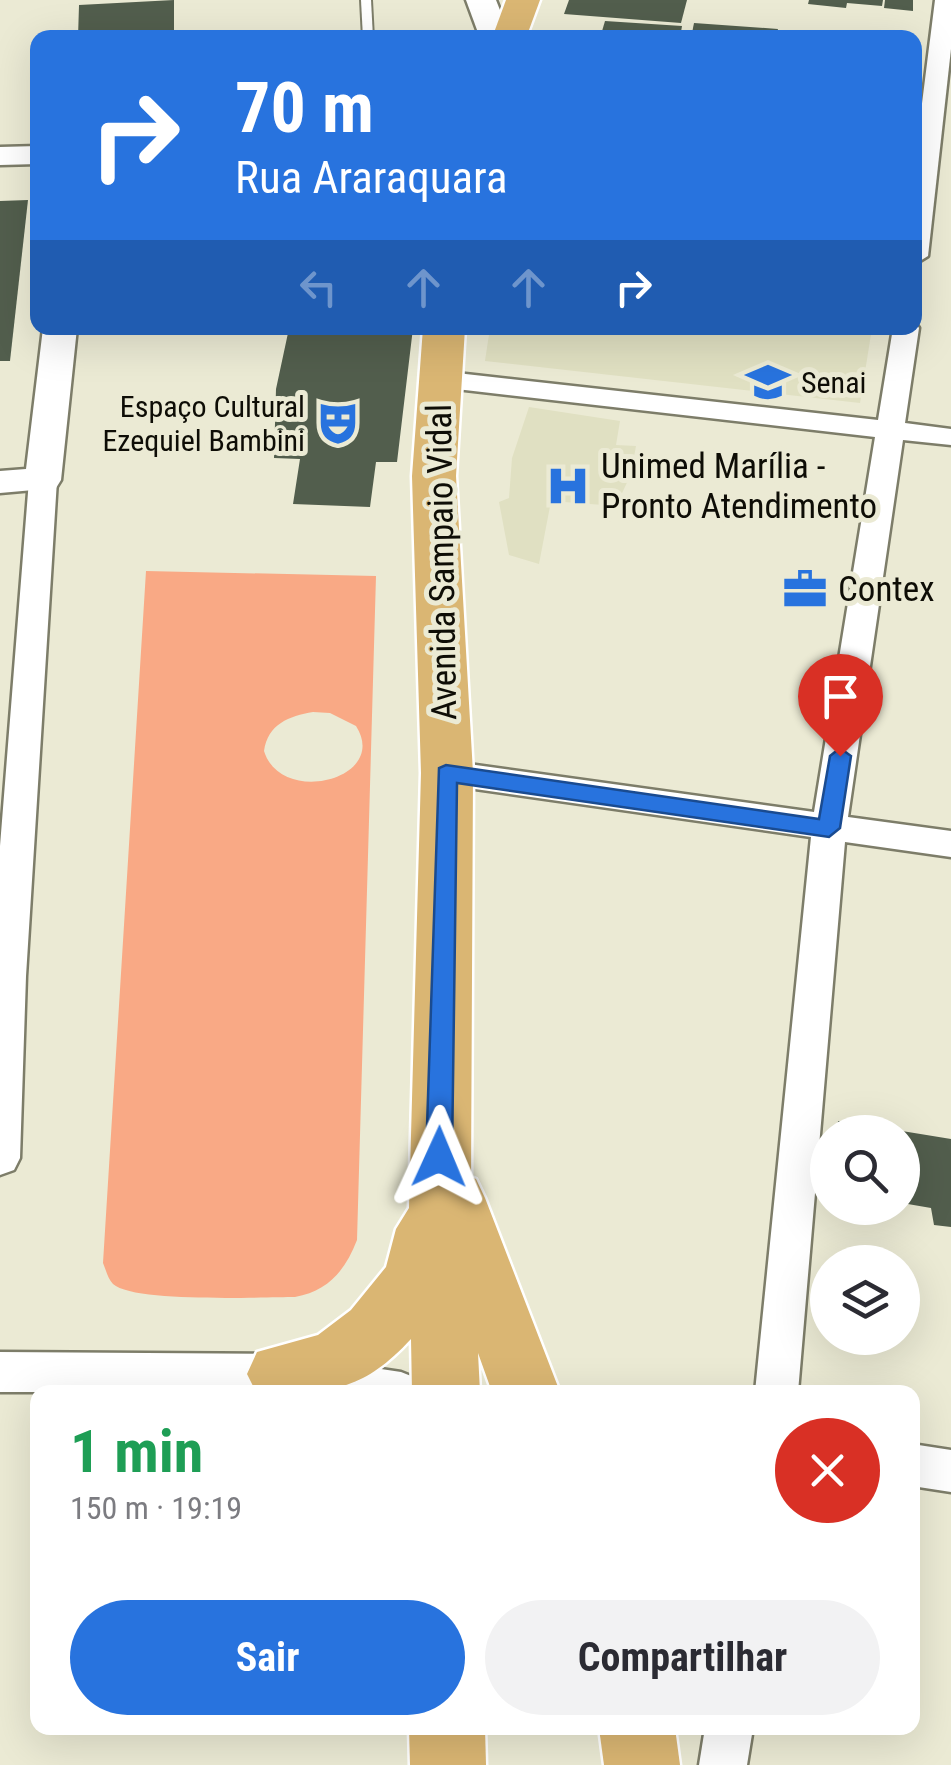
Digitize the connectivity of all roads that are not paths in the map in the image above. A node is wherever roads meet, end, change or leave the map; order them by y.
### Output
1 (366, 0) edge
2 (481, 0) edge
3 (522, 0) edge
4 (946, 0) edge
5 (368, 30) edge
6 (493, 30) edge
7 (512, 30) edge
8 (30, 154) edge
9 (0, 156) edge
10 (931, 169) edge
11 (922, 218) edge
12 (59, 335) edge
13 (443, 335) edge
14 (905, 335) edge
15 (439, 379) junction
16 (893, 428) junction
17 (951, 436) edge
18 (44, 480) junction
19 (0, 482) edge
20 (446, 773) junction
21 (829, 828) junction
22 (951, 844) edge
23 (4, 976) edge
24 (439, 1157) junction
25 (0, 1158) edge
26 (0, 1372) edge
27 (304, 1383) edge
28 (446, 1385) edge
29 (523, 1385) edge
30 (777, 1385) edge
31 (920, 1465) edge
32 (951, 1471) edge
33 (447, 1735) edge
34 (638, 1735) edge
35 (728, 1735) edge
36 (448, 1765) edge
37 (642, 1765) edge
38 (723, 1765) edge

1 - 5 lane
2 - 6 main road
3 - 7 main road
4 - 10 street
8 - 9 street
10 - 11 street
12 - 18 street
13 - 15 main road, Avenida Sampaio Vidal
14 - 16 street
15 - 16 street
15 - 20 main road, Avenida Sampaio Vidal
16 - 17 street
16 - 21 street
18 - 19 street
18 - 23 street
20 - 21 street
20 - 24 main road, Avenida Sampaio Vidal
21 - 22 street
21 - 30 street
23 - 25 street
24 - 27 main road
24 - 28 main road, Avenida Sampaio Vidal
24 - 29 main road, Avenida Sampaio Vidal
26 - 27 street
31 - 32 street
33 - 36 main road
34 - 37 main road
35 - 38 street

